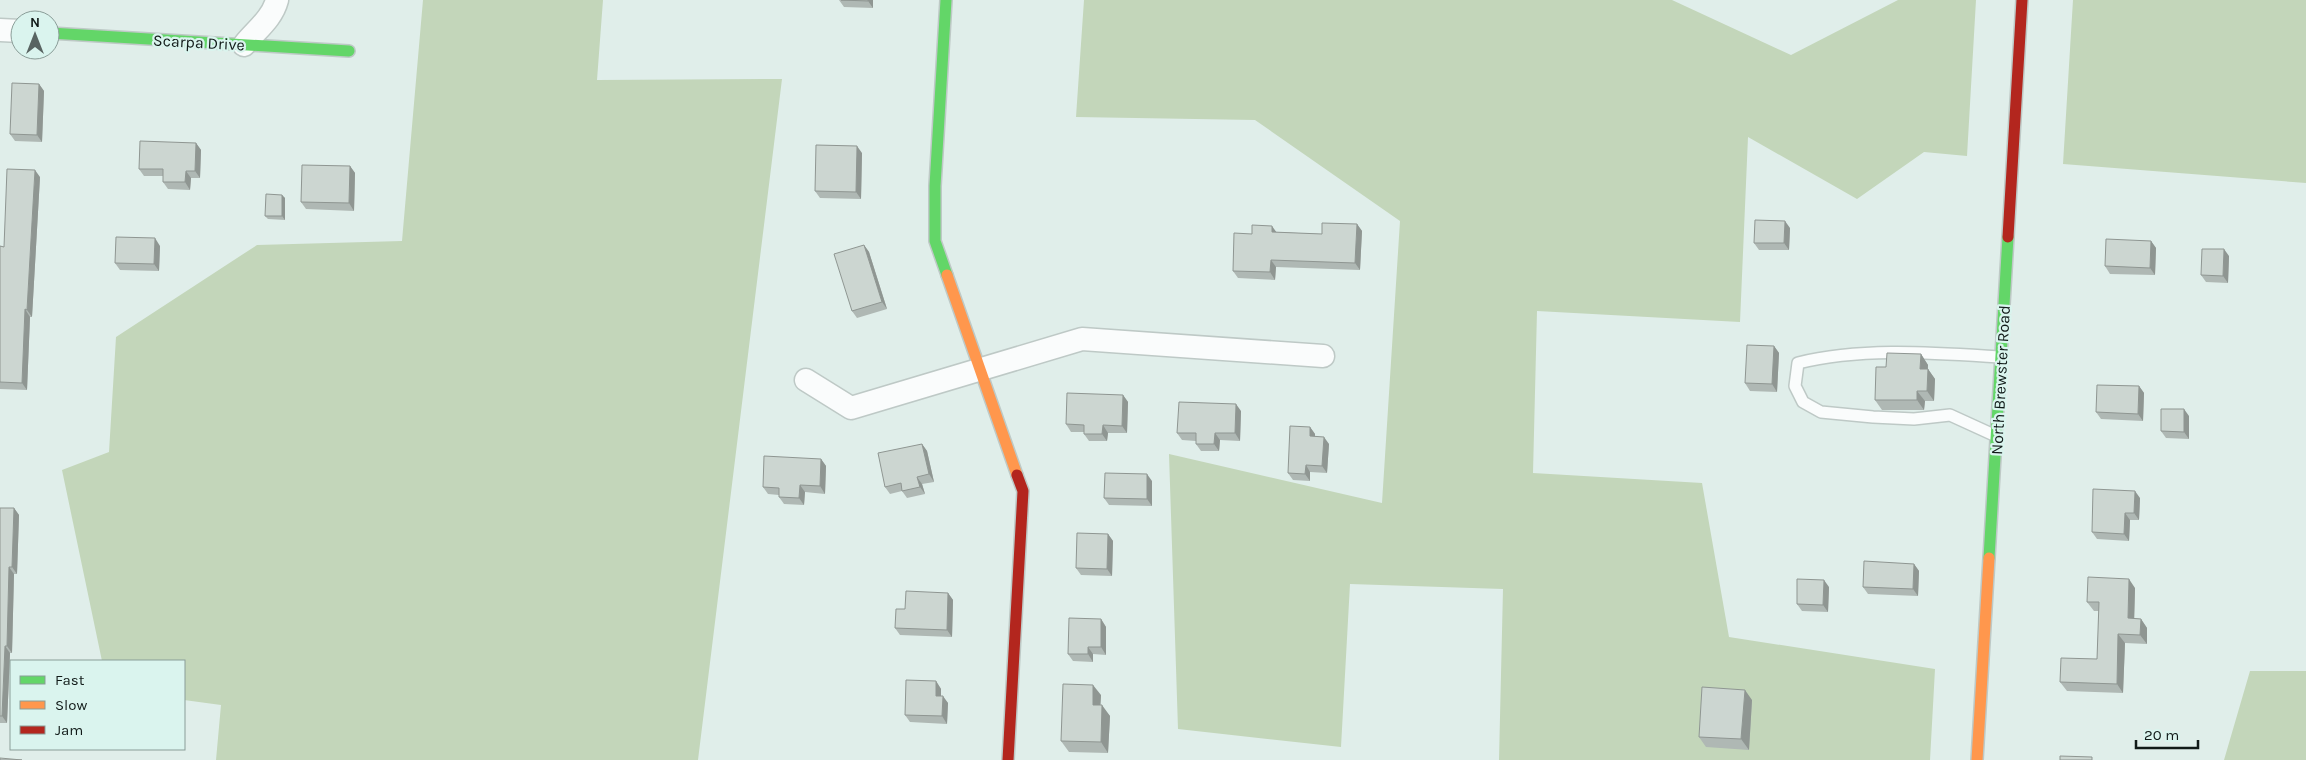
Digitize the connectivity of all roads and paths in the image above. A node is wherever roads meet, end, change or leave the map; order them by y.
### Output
1 (277, 0) edge
2 (946, 0) edge
3 (2022, 0) edge
4 (60, 34) edge
5 (244, 45) junction
6 (349, 51) dead end
7 (1323, 356) dead end
8 (2001, 357) junction
9 (980, 370) junction
10 (806, 380) dead end
11 (1996, 436) junction
12 (1008, 760) edge
13 (1977, 760) edge

1 - 5 street
2 - 9 street
3 - 8 street, North Brewster Road
4 - 5 street, Scarpa Drive
5 - 6 street, Scarpa Drive
7 - 9 street
8 - 11 street, North Brewster Road
8 - 11 lane
9 - 10 street
9 - 12 street
11 - 13 street, North Brewster Road

